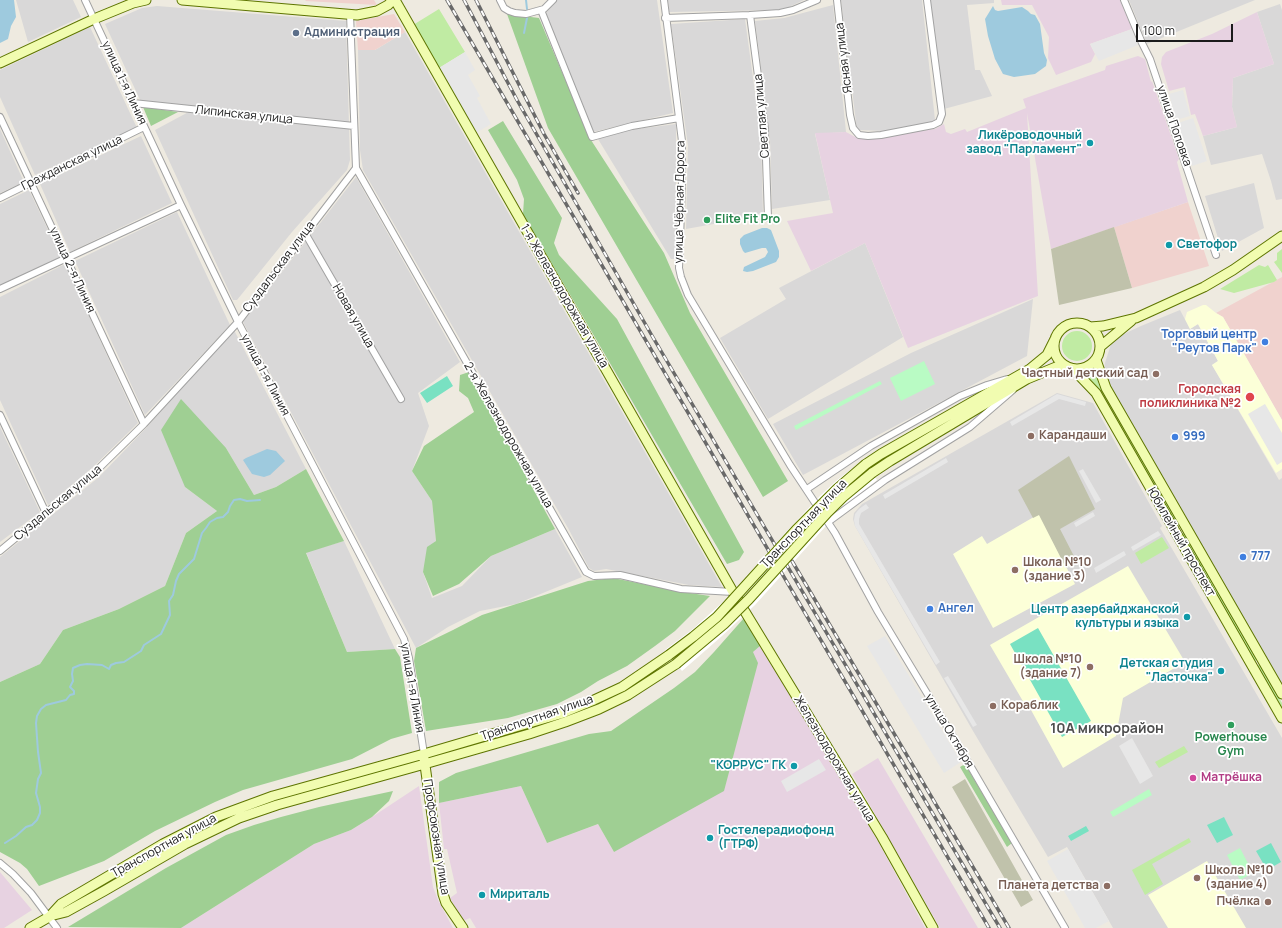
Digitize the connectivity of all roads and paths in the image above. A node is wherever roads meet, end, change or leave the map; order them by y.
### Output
1 (85, 0) edge
2 (146, 0) edge
3 (182, 0) edge
4 (394, 0) edge
5 (500, 0) edge
6 (553, 0) edge
7 (664, 0) edge
8 (817, 0) edge
9 (837, 0) edge
10 (927, 0) edge
11 (1124, 0) edge
12 (383, 3) edge
13 (541, 10) junction
14 (350, 14) junction
15 (750, 15) junction
16 (665, 18) junction
17 (94, 19) junction
18 (0, 62) edge
19 (133, 103) junction
20 (0, 117) edge
21 (678, 118) junction
22 (354, 126) junction
23 (144, 127) junction
24 (356, 168) junction
25 (31, 183) junction
26 (0, 198) edge
27 (180, 204) junction
28 (768, 218) dead end
29 (305, 233) junction
30 (1282, 236) edge
31 (1216, 256) dead end
32 (66, 258) junction
33 (0, 289) edge
34 (1136, 318) junction
35 (238, 322) junction
36 (1090, 327) junction
37 (1055, 339) junction
38 (1101, 346) junction
39 (1096, 360) junction
40 (1070, 368) junction
41 (1020, 379) junction
42 (401, 399) dead end
43 (0, 415) edge
44 (144, 424) junction
45 (807, 489) junction
46 (46, 513) junction
47 (828, 522) junction
48 (0, 551) edge
49 (733, 592) junction
50 (1282, 694) edge
51 (1282, 718) edge
52 (424, 754) junction
53 (425, 764) junction
54 (0, 863) edge
55 (49, 917) junction
56 (30, 928) edge
57 (57, 928) edge
58 (463, 928) edge
59 (933, 928) edge
60 (1065, 928) edge

1 - 17 street, улица 1-я Линия
2 - 17 street
3 - 14 street
4 - 12 street
4 - 49 street, 1-я Железнодорожная улица
5 - 13 street
6 - 13 street
7 - 16 street, улица Чёрная Дорога
8 - 15 street
9 - 10 street, Ясная улица
11 - 31 street, улица Поповка
12 - 14 street
13 - 21 street
14 - 22 street
15 - 16 street
15 - 28 street, Светлая улица
16 - 21 street, улица Чёрная Дорога
17 - 18 street
17 - 19 street, улица 1-я Линия
19 - 22 street, Липинская улица
19 - 23 street, улица 1-я Линия
20 - 25 street, улица 2-я Линия
21 - 45 street, улица Чёрная Дорога
22 - 24 street
23 - 25 street, Гражданская улица
23 - 27 street, улица 1-я Линия
24 - 29 street, Суздальская улица
24 - 49 street, 2-я Железнодорожная улица
25 - 26 street, Гражданская улица
25 - 32 street, улица 2-я Линия
27 - 32 street
27 - 35 street, улица 1-я Линия
29 - 35 street, Суздальская улица
29 - 42 street, Новая улица
30 - 34 street
32 - 33 street
32 - 44 street, улица 2-я Линия
34 - 36 street
34 - 38 street
35 - 44 street, Суздальская улица
35 - 52 street, улица 1-я Линия
36 - 37 street
36 - 38 street
37 - 40 street
37 - 41 street, Транспортная улица
38 - 39 street
39 - 40 street
39 - 50 street, Юбилейный проспект
40 - 41 street, Транспортная улица
40 - 51 street, Юбилейный проспект
41 - 45 street
41 - 47 street
41 - 52 street, Транспортная улица, bridge
41 - 53 street, Транспортная улица, bridge
43 - 46 street
44 - 46 street, Суздальская улица
45 - 47 street, улица Чёрная Дорога
46 - 48 street, Суздальская улица
47 - 60 street, улица Октября
49 - 59 street, Железнодорожная улица
52 - 53 street, Профсоюзная улица
52 - 55 street, Транспортная улица
53 - 55 street, Транспортная улица
53 - 58 street, Профсоюзная улица
54 - 55 street
55 - 56 street, Транспортная улица
55 - 57 street

